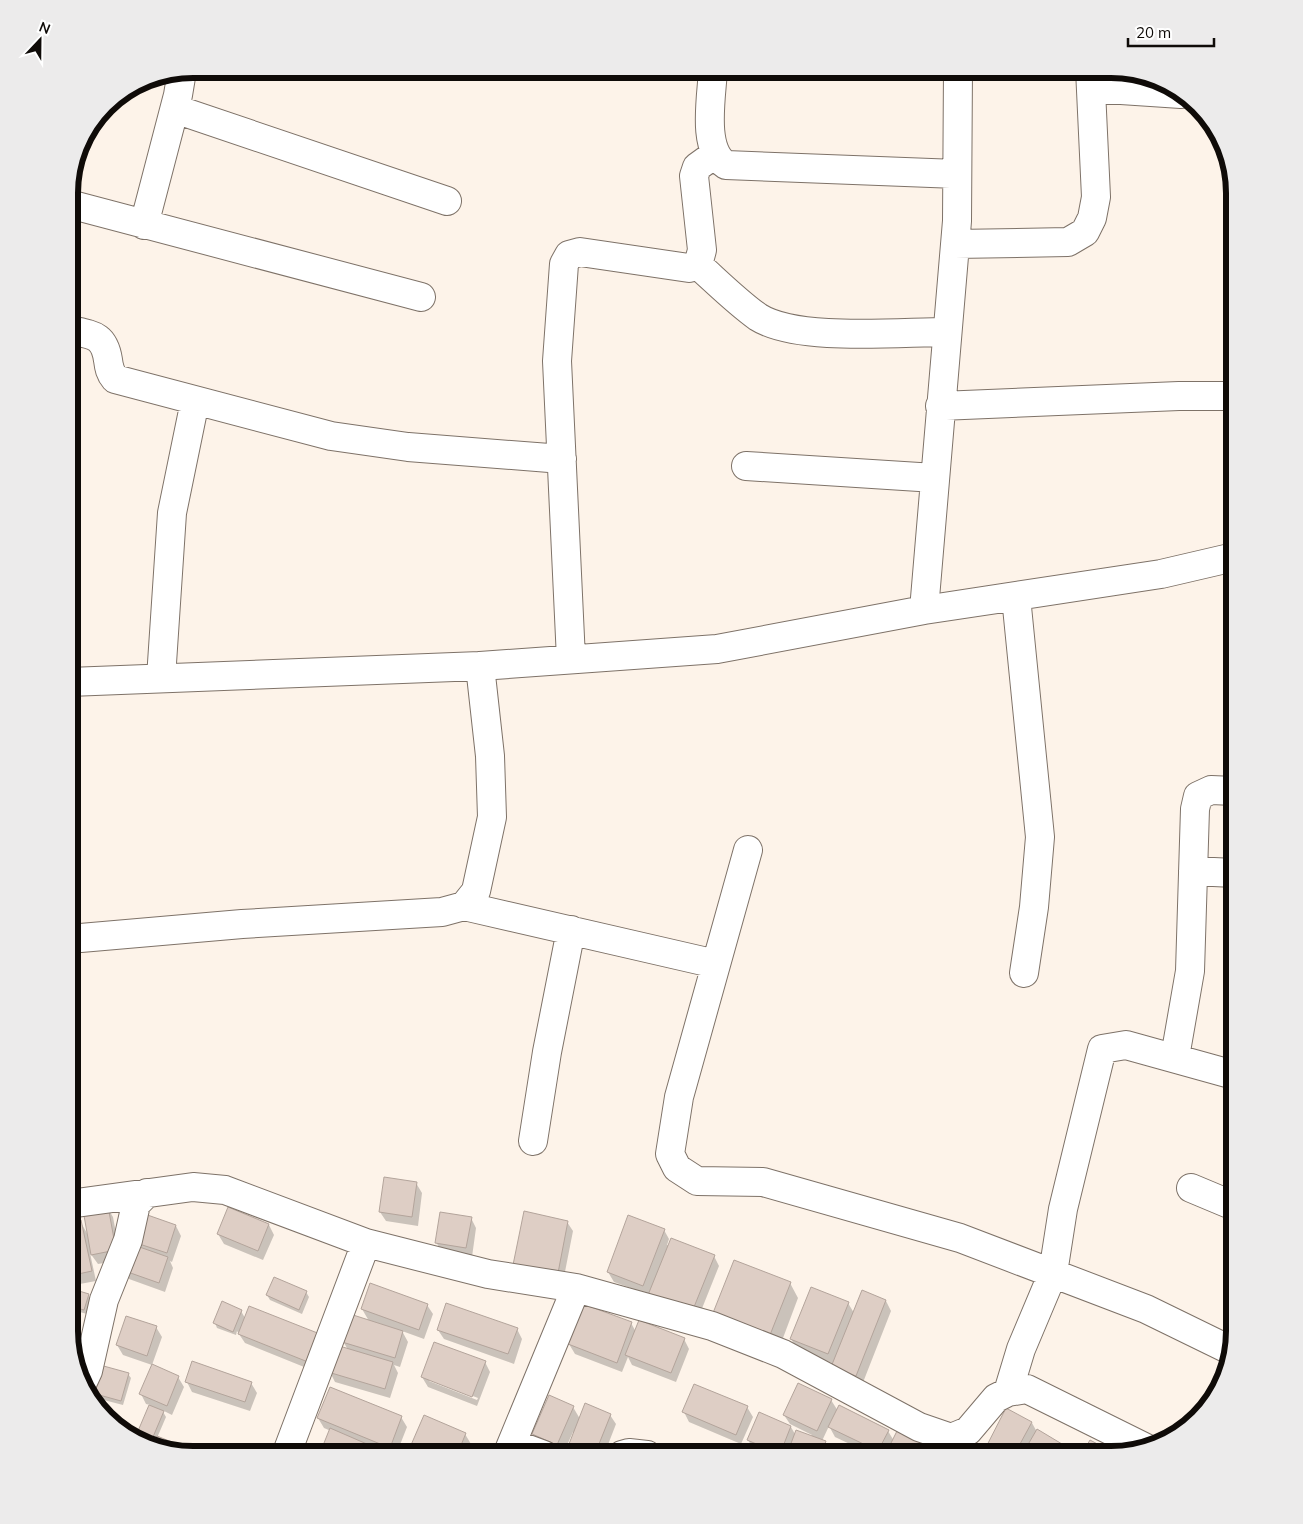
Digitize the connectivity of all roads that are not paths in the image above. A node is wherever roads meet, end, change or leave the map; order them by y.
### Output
1 (181, 78) edge
2 (713, 78) edge
3 (958, 78) edge
4 (1090, 78) edge
5 (1164, 91) edge
6 (175, 109) junction
7 (715, 154) junction
8 (958, 174) junction
9 (448, 201) dead end
10 (78, 207) edge
11 (144, 225) junction
12 (954, 244) junction
13 (698, 265) junction
14 (421, 297) dead end
15 (78, 332) edge
16 (946, 332) junction
17 (1226, 396) edge
18 (194, 401) junction
19 (940, 406) junction
20 (562, 459) junction
21 (746, 466) dead end
22 (935, 478) junction
23 (1226, 559) edge
24 (1016, 597) junction
25 (924, 610) junction
26 (571, 659) junction
27 (480, 666) junction
28 (162, 678) junction
29 (78, 682) edge
30 (1226, 791) edge
31 (748, 850) dead end
32 (1193, 870) junction
33 (1226, 872) edge
34 (464, 906) junction
35 (571, 930) junction
36 (78, 938) edge
37 (716, 964) junction
38 (1024, 973) dead end
39 (1175, 1056) junction
40 (1226, 1072) edge
41 (533, 1141) dead end
42 (1191, 1188) dead end
43 (147, 1193) junction
44 (78, 1203) edge
45 (1226, 1203) edge
46 (366, 1243) junction
47 (1053, 1273) junction
48 (576, 1288) junction
49 (1225, 1347) edge
50 (86, 1376) edge
51 (1008, 1392) junction
52 (968, 1431) junction
53 (1136, 1443) edge
54 (289, 1446) edge
55 (510, 1446) edge
56 (960, 1446) edge

1 - 6 street
2 - 7 street
3 - 8 street
4 - 5 street
4 - 12 street
6 - 9 street
6 - 11 street
7 - 8 street
7 - 13 street
8 - 12 street
10 - 11 street
11 - 14 street
12 - 16 street
13 - 16 street
13 - 20 street
15 - 18 street
16 - 19 street
17 - 19 street
18 - 20 street
18 - 28 street
19 - 22 street
20 - 26 street
21 - 22 street
22 - 25 street
23 - 24 street
24 - 25 street
24 - 38 street
25 - 26 street
26 - 27 street
27 - 28 street
27 - 34 street
28 - 29 street
30 - 32 street
31 - 37 street
32 - 33 street
32 - 39 street
34 - 35 street
34 - 36 street
35 - 37 street
35 - 41 street
37 - 47 street
39 - 40 street
39 - 47 street
42 - 45 street
43 - 44 street
43 - 46 street
43 - 50 street
46 - 48 street
46 - 54 street
47 - 49 street
47 - 51 street
48 - 52 street
48 - 55 street
51 - 52 street
51 - 53 street
52 - 56 street

